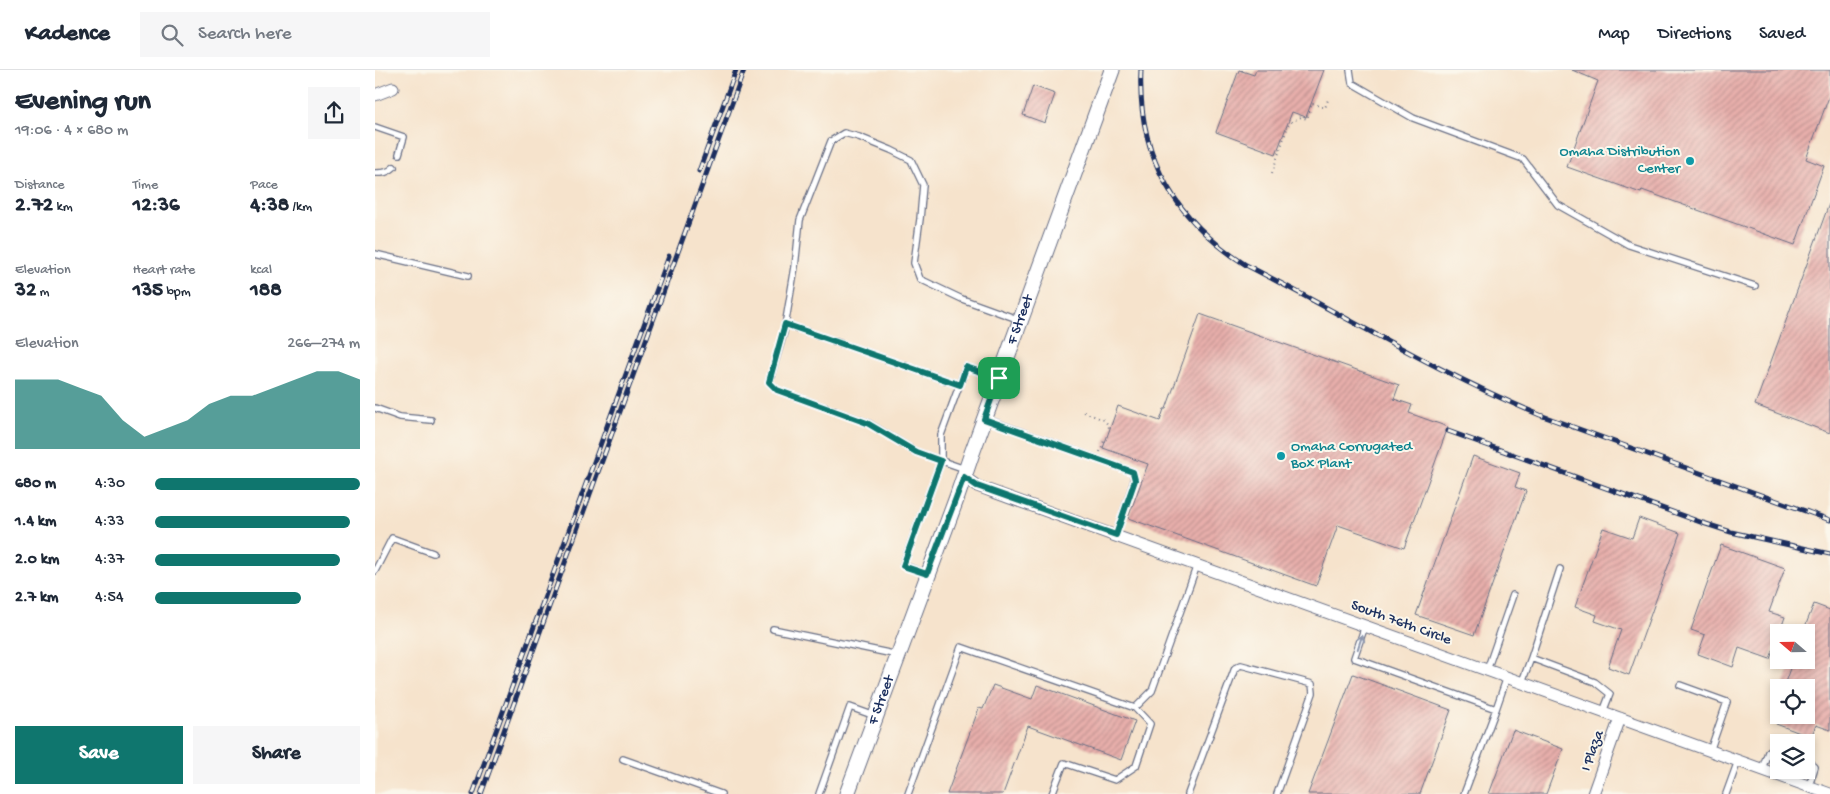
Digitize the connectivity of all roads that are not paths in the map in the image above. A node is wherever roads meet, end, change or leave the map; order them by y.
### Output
1 (1111, 70) edge
2 (1350, 70) edge
3 (393, 88) dead end
4 (375, 95) edge
5 (375, 127) edge
6 (399, 154) dead end
7 (394, 167) dead end
8 (375, 173) edge
9 (375, 254) edge
10 (468, 276) dead end
11 (1755, 286) dead end
12 (1020, 320) junction
13 (785, 324) junction
14 (999, 378) junction
15 (960, 385) junction
16 (375, 408) edge
17 (984, 419) junction
18 (431, 420) dead end
19 (941, 461) junction
20 (965, 474) junction
21 (1116, 535) junction
22 (433, 553) dead end
23 (1197, 565) junction
24 (1559, 569) dead end
25 (375, 571) edge
26 (927, 574) junction
27 (1513, 595) dead end
28 (1365, 626) junction
29 (773, 629) dead end
30 (897, 656) junction
31 (1531, 658) junction
32 (1487, 670) junction
33 (1507, 677) junction
34 (1522, 682) junction
35 (1680, 685) dead end
36 (1135, 708) junction
37 (1496, 709) junction
38 (1603, 712) junction
39 (875, 716) junction
40 (1620, 718) junction
41 (1770, 750) edge
42 (1710, 751) junction
43 (623, 759) dead end
44 (1738, 761) junction
45 (1762, 769) junction
46 (1811, 779) edge
47 (1809, 786) junction
48 (721, 794) edge
49 (819, 794) edge
50 (847, 794) edge
51 (908, 794) edge
52 (1052, 794) edge
53 (1188, 794) edge
54 (1277, 794) edge
55 (1464, 794) edge
56 (1593, 794) edge
57 (1726, 794) edge
58 (1830, 794) edge

1 - 12 street, F Street
2 - 11 lane
3 - 4 street
5 - 6 lane
7 - 8 lane
9 - 10 lane
12 - 13 lane
12 - 14 street, F Street
13 - 15 lane
13 - 19 lane
14 - 15 lane
14 - 17 street, F Street
15 - 19 lane
16 - 18 lane
17 - 20 street, F Street
17 - 21 lane
19 - 20 lane
19 - 26 lane
20 - 21 street, South 76th Circle
20 - 26 street, F Street
21 - 23 street, South 76th Circle
22 - 25 lane
23 - 28 street, South 76th Circle
23 - 36 lane
24 - 31 lane
26 - 30 street, F Street
27 - 32 lane
28 - 32 street, South 76th Circle
37 -> 28 lane
29 - 30 lane
30 - 39 street, F Street
31 - 34 lane
31 - 38 lane
32 - 33 street, South 76th Circle
33 - 34 street, South 76th Circle
33 - 37 lane
34 - 38 street, South 76th Circle
35 - 42 lane
36 - 51 lane
36 - 52 lane
37 - 55 lane
38 - 40 street, South 76th Circle
39 - 49 lane
39 - 50 street, F Street
40 - 42 street, South 76th Circle
40 - 56 street, I Plaza
41 - 45 lane
42 - 44 street, South 76th Circle
43 - 48 lane
44 - 45 street, South 76th Circle
44 - 57 lane
45 - 47 street, South 76th Circle
46 - 47 lane
47 - 58 street, South 76th Circle
53 - 54 lane

